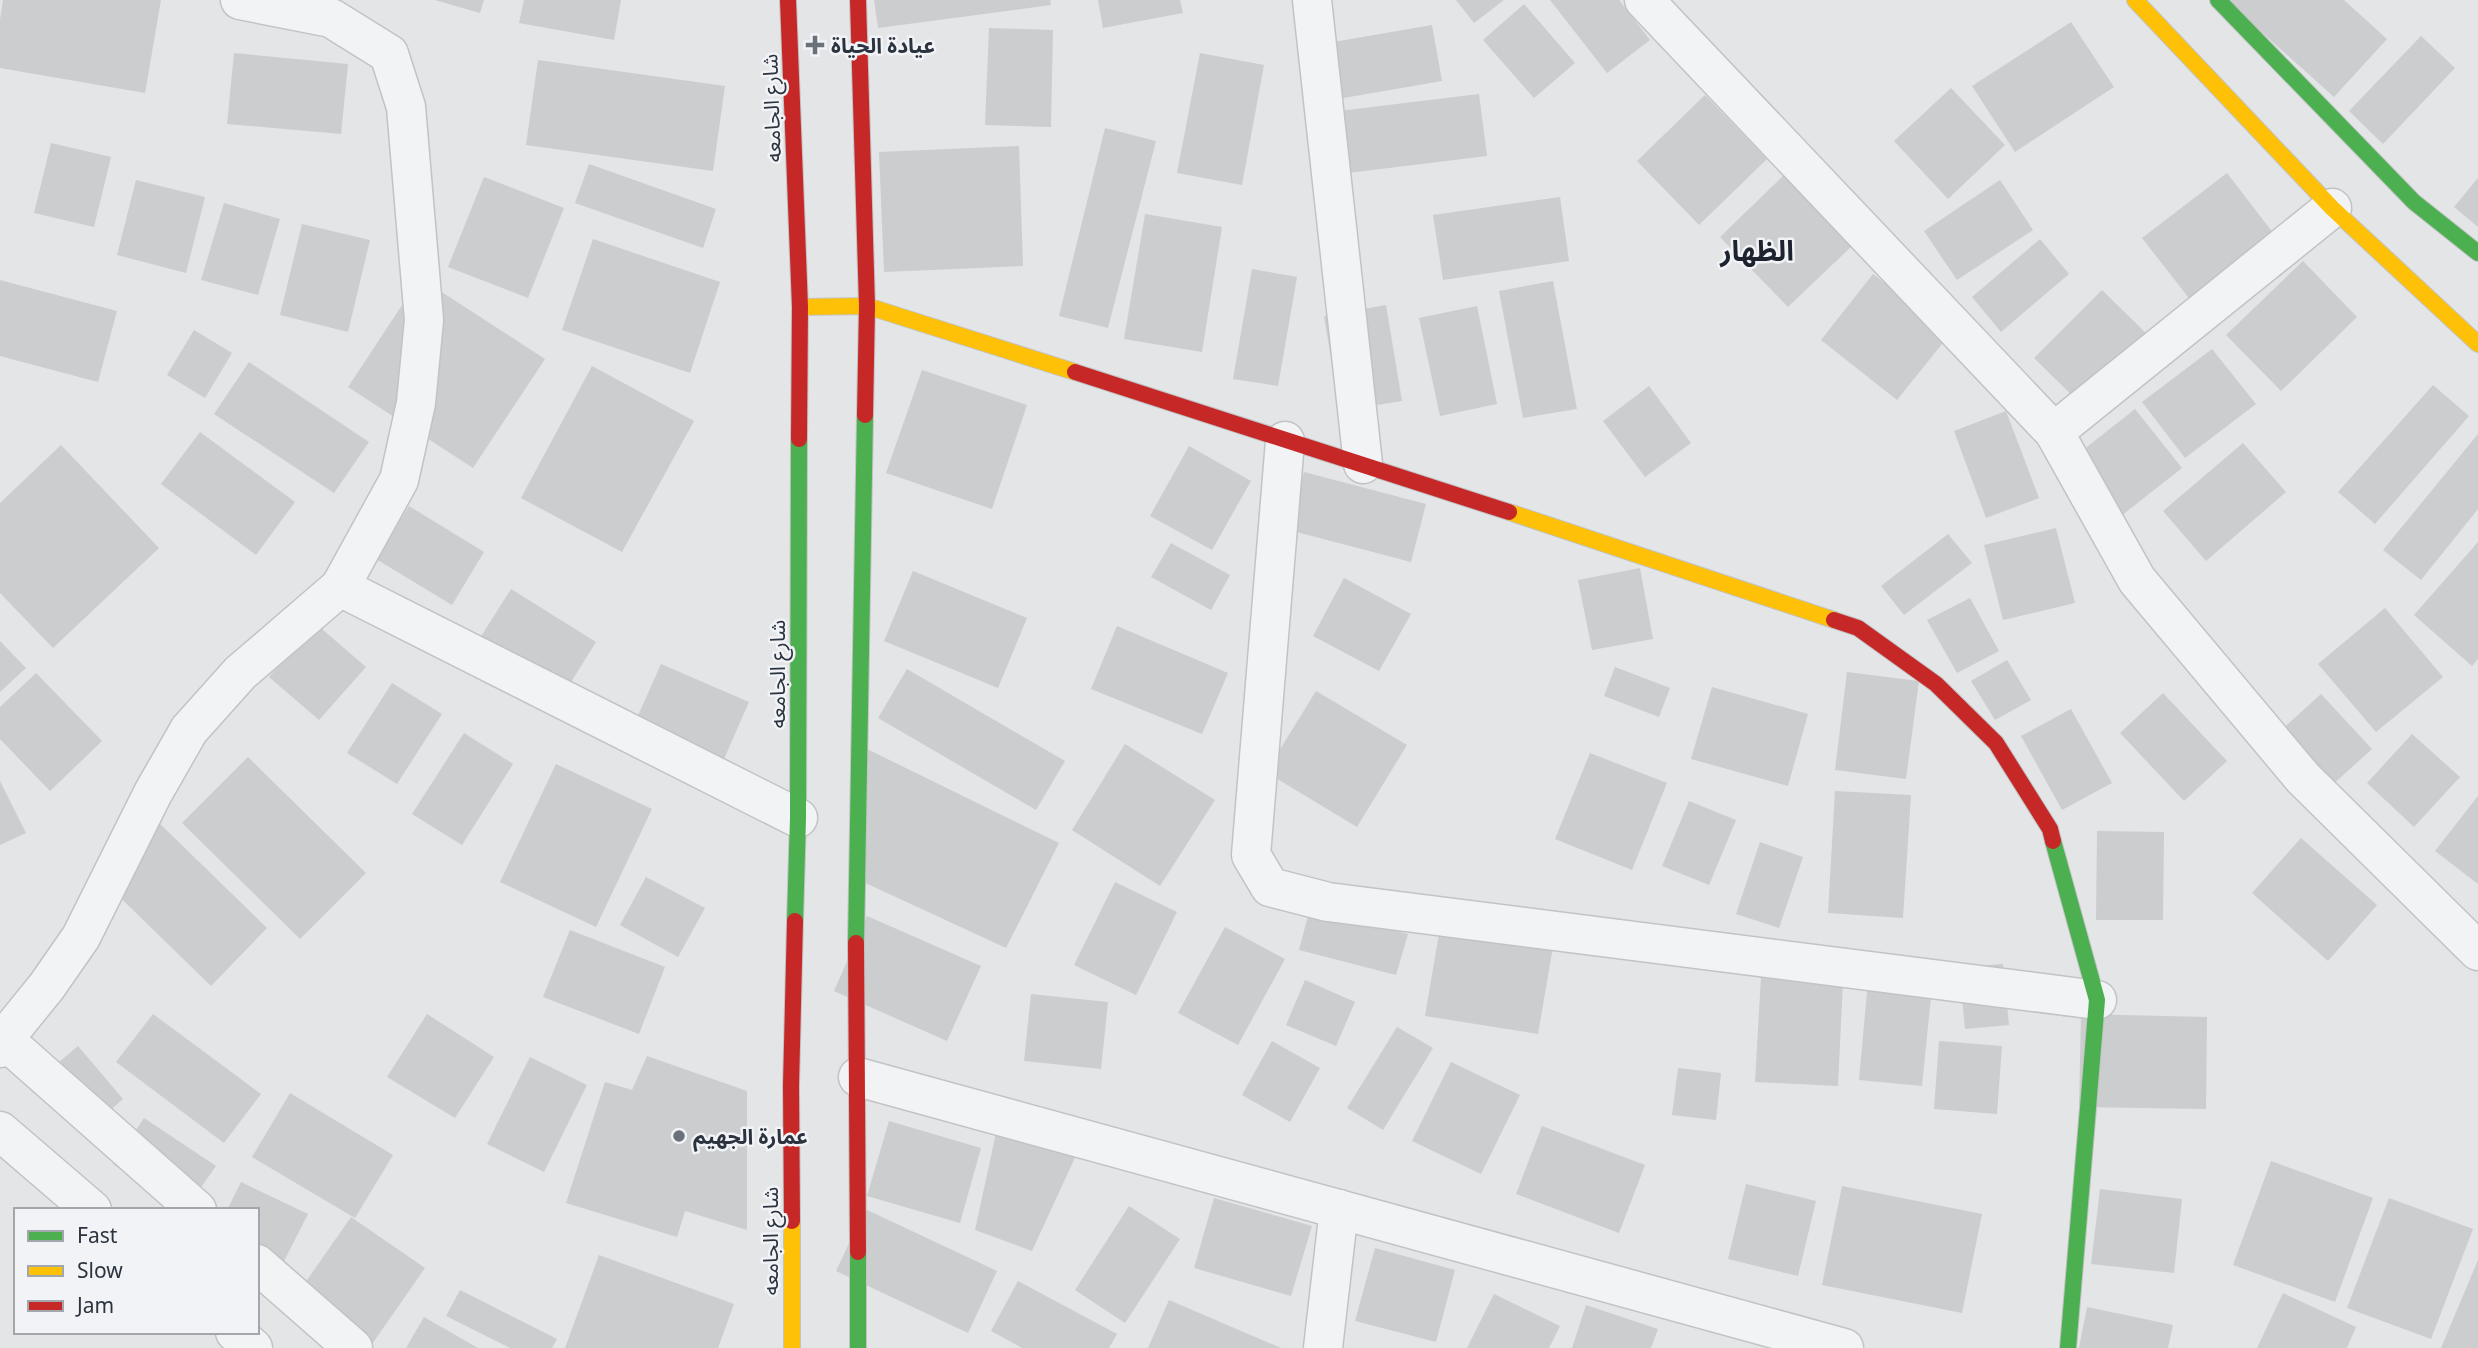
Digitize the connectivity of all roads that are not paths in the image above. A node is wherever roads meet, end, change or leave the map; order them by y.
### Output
1 (240, 0) edge
2 (788, 0) edge
3 (858, 0) edge
4 (1312, 0) edge
5 (1644, 0) edge
6 (2134, 0) edge
7 (2218, 0) edge
8 (2332, 208) junction
9 (2478, 253) edge
10 (867, 306) junction
11 (800, 307) junction
12 (2478, 344) edge
13 (2054, 432) junction
14 (1284, 441) junction
15 (1363, 464) junction
16 (340, 587) junction
17 (798, 818) junction
18 (2478, 951) edge
19 (2097, 1000) junction
20 (1, 1041) edge
21 (858, 1077) junction
22 (0, 1131) edge
23 (90, 1208) edge
24 (195, 1208) edge
25 (1339, 1209) junction
26 (259, 1266) edge
27 (237, 1334) edge
28 (253, 1348) edge
29 (353, 1348) edge
30 (792, 1348) edge
31 (858, 1348) edge
32 (1323, 1348) edge
33 (1844, 1348) edge
34 (2067, 1348) edge

1 - 16 street
2 - 11 street, شارع الجامعه
3 - 10 street
4 - 15 street
5 - 13 street
6 - 8 street
7 - 9 street
8 - 12 street
8 - 13 street
10 - 11 street
10 - 14 street
10 - 21 street
11 - 17 street, شارع الجامعه
13 - 18 street
14 - 15 street
14 - 19 street
15 - 19 street
16 - 17 street
16 - 20 street
17 - 30 street, شارع الجامعه
19 - 34 street
20 - 24 street
21 - 25 street
21 - 31 street
22 - 23 street
25 - 32 street
25 - 33 street
26 - 29 street
27 - 28 street

